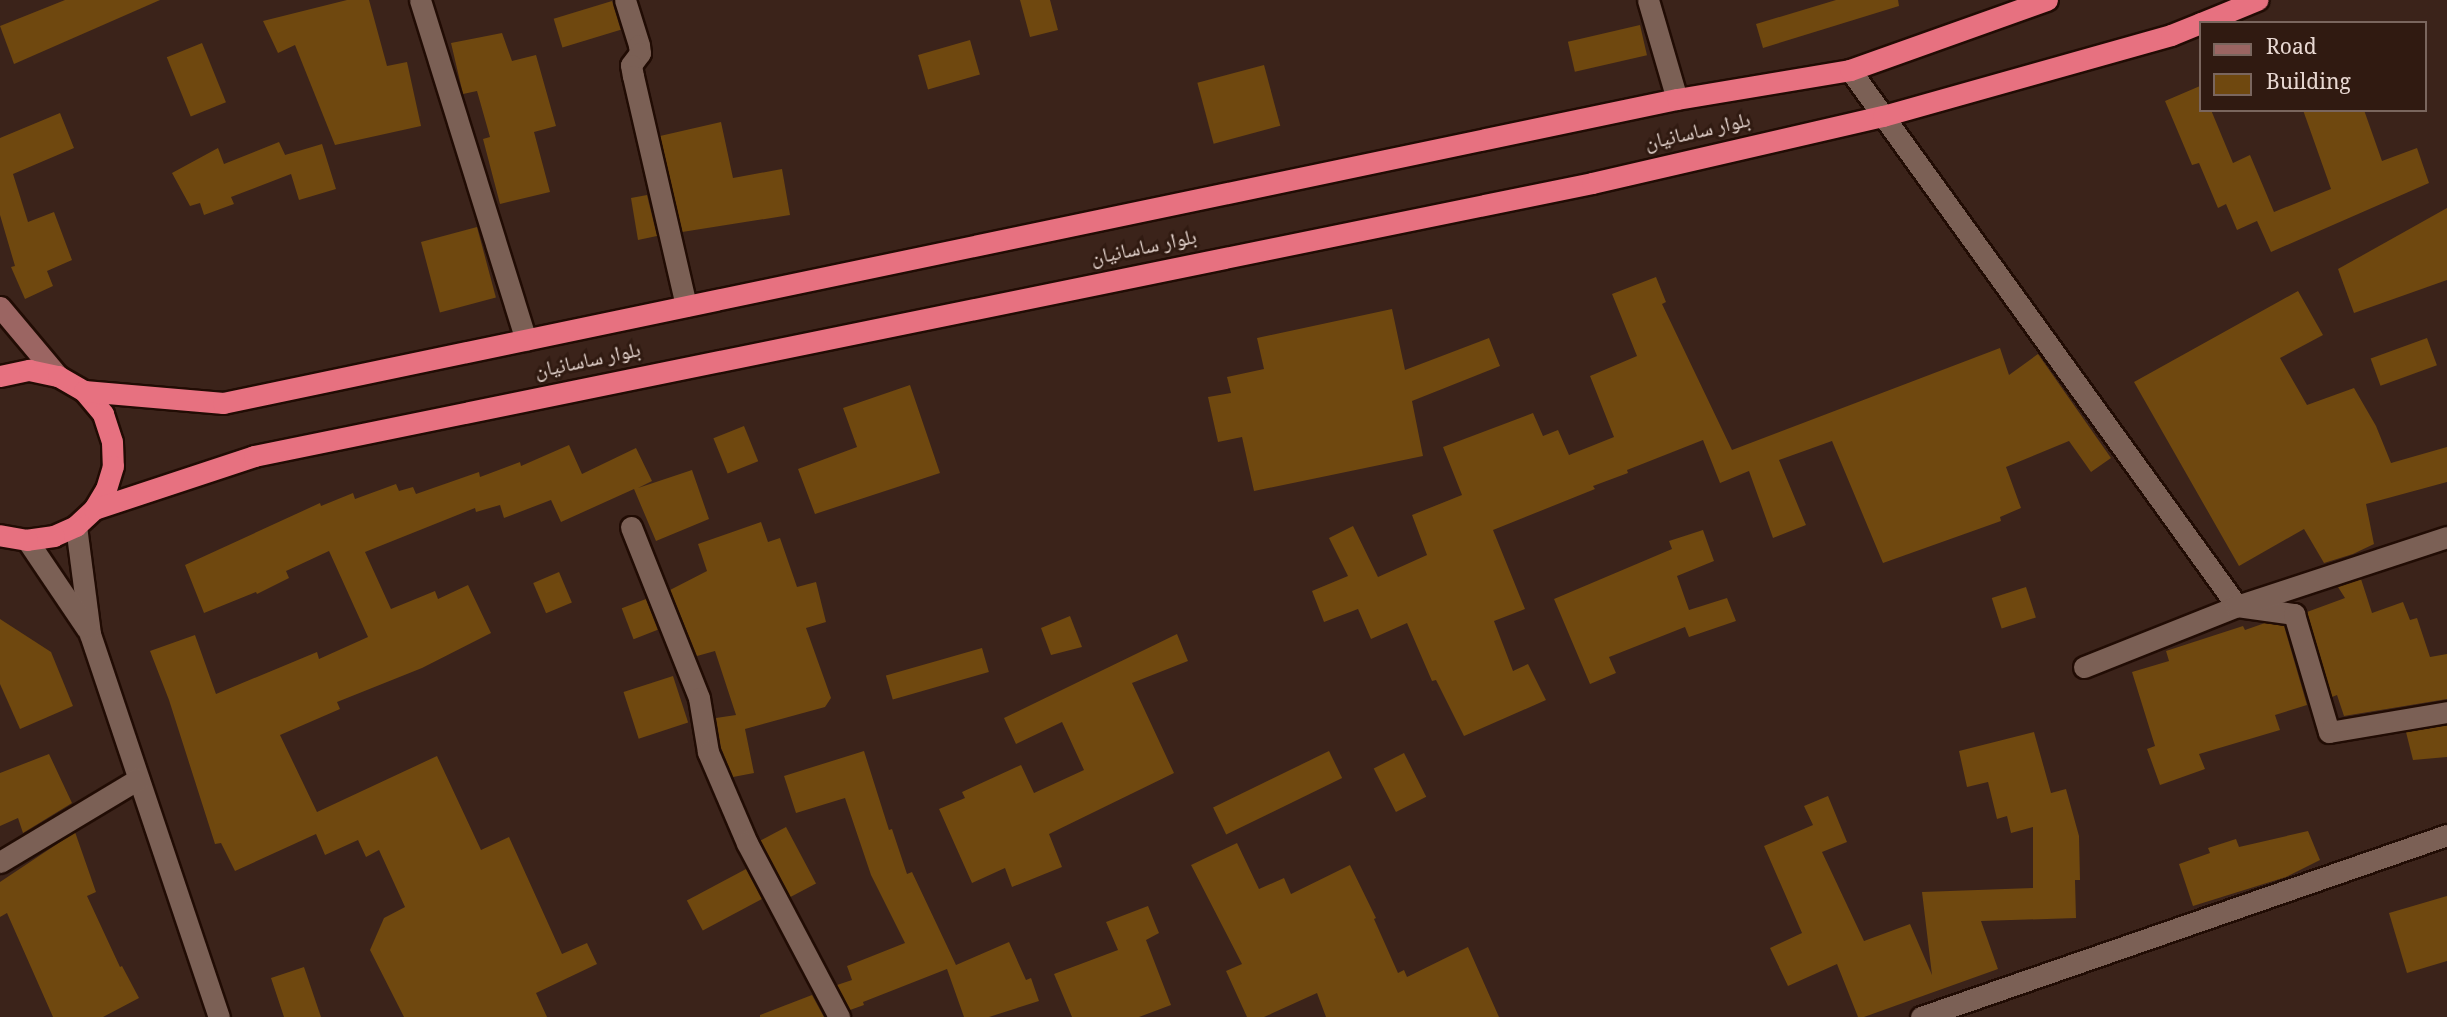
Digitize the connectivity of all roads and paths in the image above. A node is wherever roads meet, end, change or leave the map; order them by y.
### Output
1 (420, 0) edge
2 (625, 0) edge
3 (1648, 0) edge
4 (2048, 0) edge
5 (2257, 0) edge
6 (2206, 21) edge
7 (2198, 24) edge
8 (1850, 70) junction
9 (1677, 99) junction
10 (1883, 116) junction
11 (686, 306) junction
12 (0, 307) edge
13 (526, 340) junction
14 (0, 376) edge
15 (58, 376) junction
16 (84, 391) junction
17 (94, 509) junction
18 (76, 526) junction
19 (631, 527) dead end
20 (0, 535) edge
21 (2447, 537) edge
22 (27, 540) junction
23 (2237, 606) junction
24 (90, 634) junction
25 (2084, 667) dead end
26 (2447, 712) edge
27 (138, 779) junction
28 (2447, 835) edge
29 (0, 862) edge
30 (219, 1017) edge
31 (839, 1017) edge
32 (1921, 1017) edge

1 - 13 street
2 - 11 street
3 - 9 street
4 - 8 highway, بلوار ساسانیان
5 - 6 highway, بلوار ساسانیان
7 - 10 highway, بلوار ساسانیان
8 - 9 highway, بلوار ساسانیان
8 - 10 street
9 - 11 highway, بلوار ساسانیان
10 - 17 highway, بلوار ساسانیان
10 - 23 street
11 - 13 highway, بلوار ساسانیان
12 - 15 street
13 - 16 highway, بلوار ساسانیان
14 - 15 highway
15 - 16 highway
16 - 17 highway
17 - 18 highway
18 - 22 highway
18 - 24 street
19 - 31 street
20 - 22 highway
21 - 23 street
22 - 24 street
23 - 25 street
23 - 26 street
24 - 27 street
27 - 29 street
27 - 30 street
28 - 32 street

